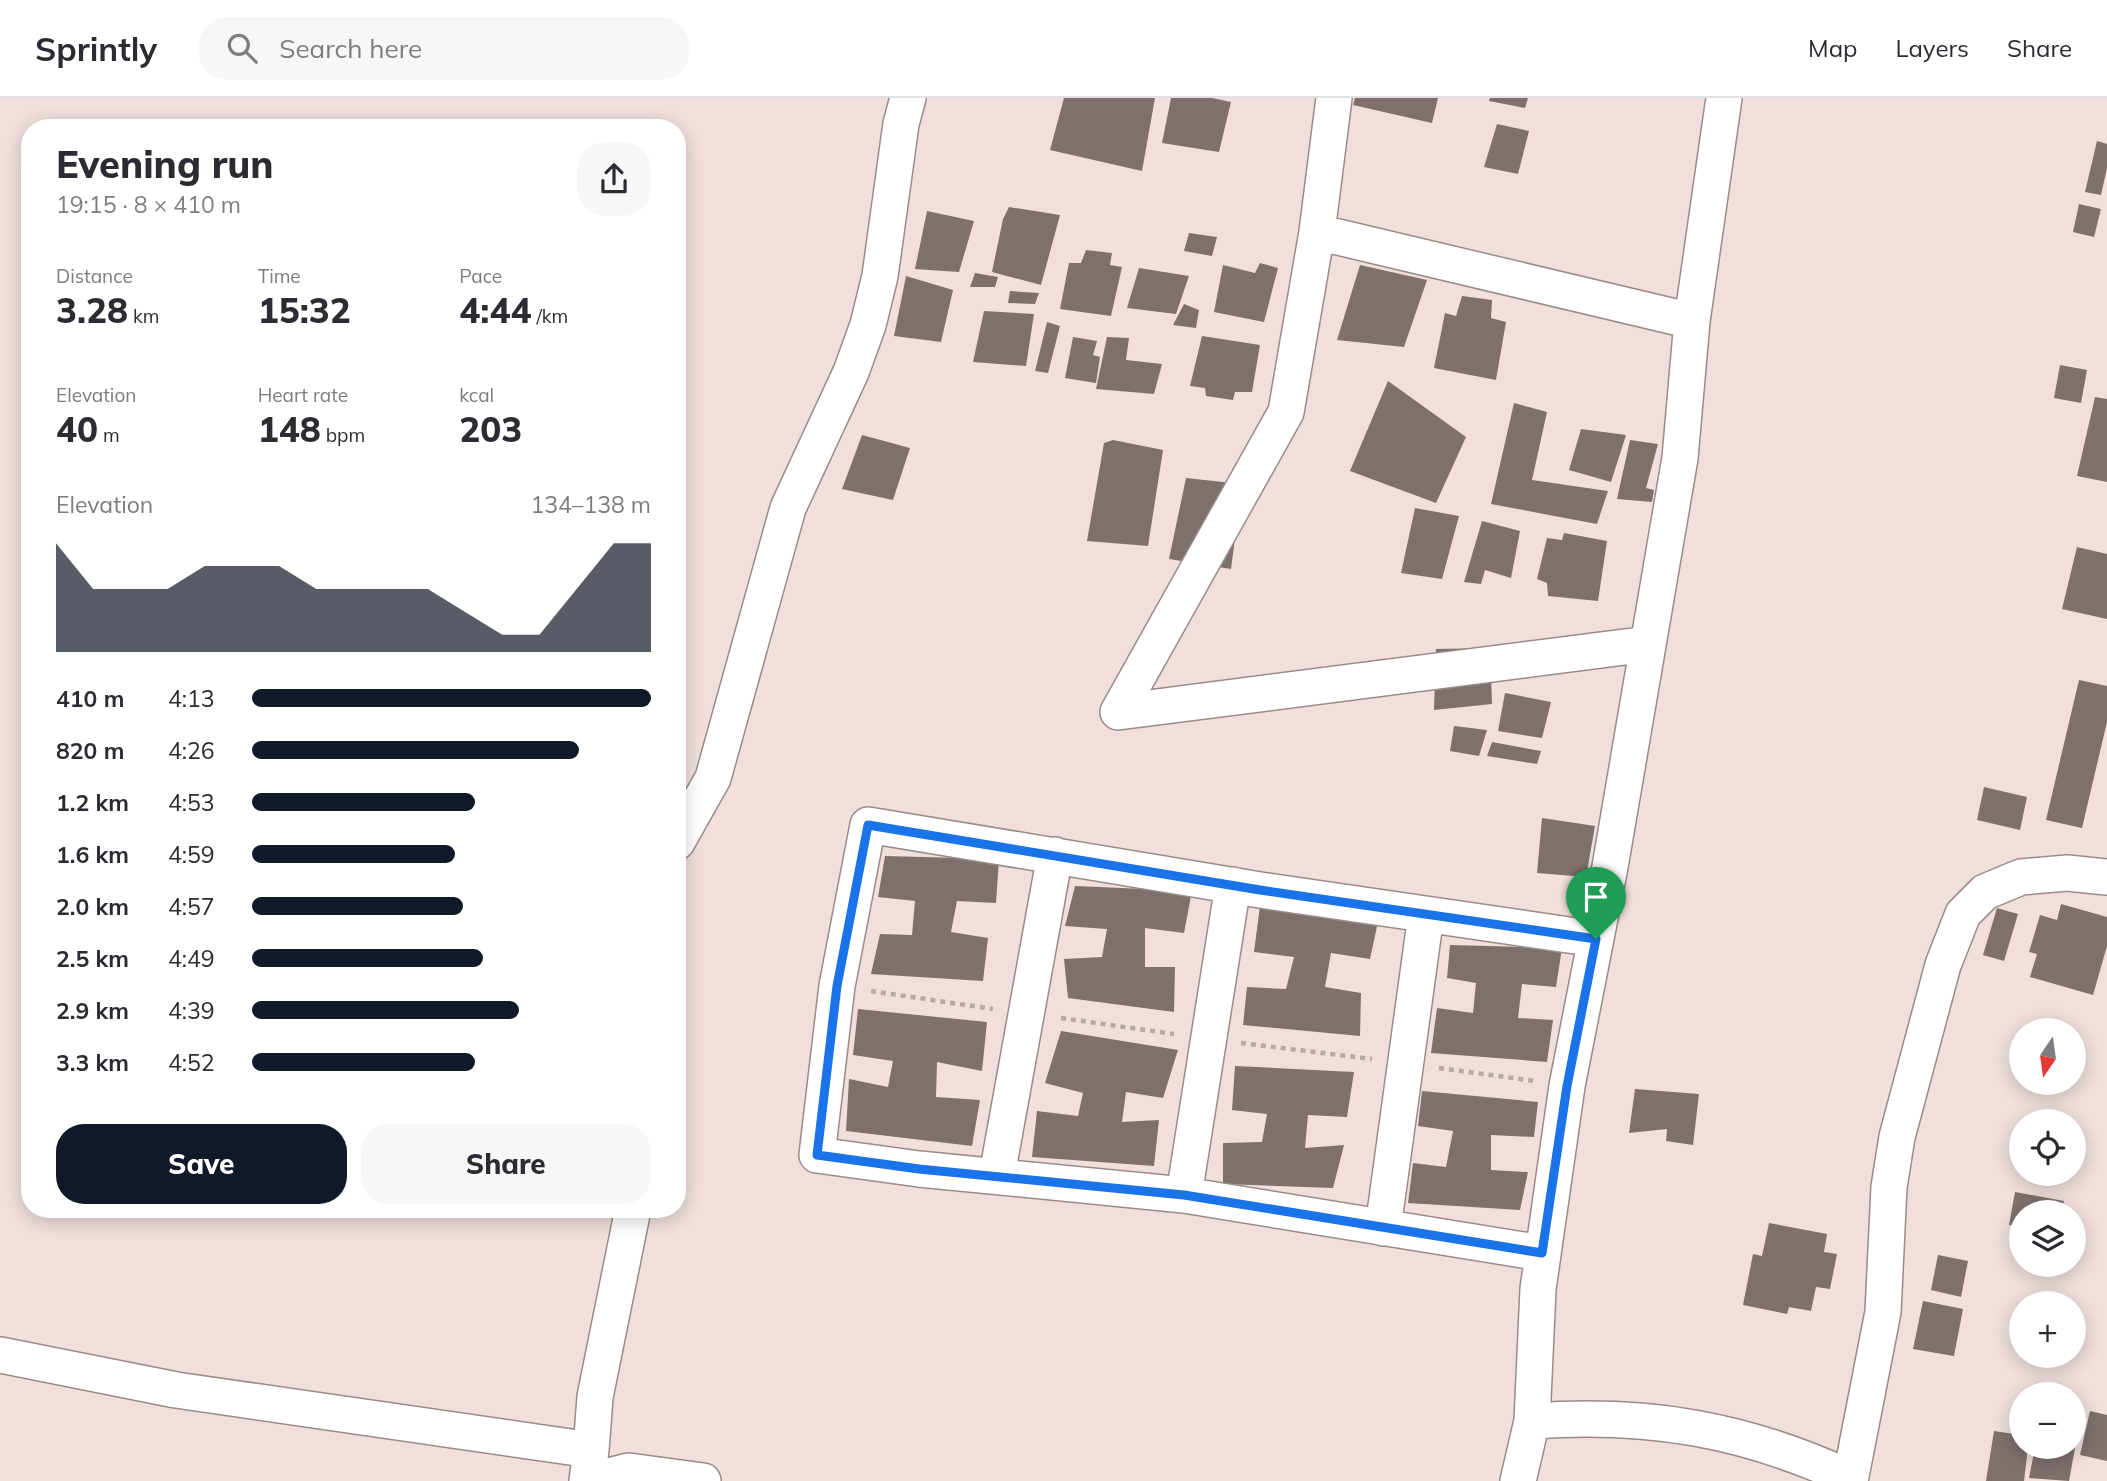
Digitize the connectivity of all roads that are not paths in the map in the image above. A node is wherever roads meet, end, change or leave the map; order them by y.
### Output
1 (908, 98) edge
2 (1334, 98) edge
3 (1724, 98) edge
4 (1317, 232) junction
5 (1692, 321) junction
6 (1648, 644) junction
7 (686, 826) edge
8 (1055, 855) junction
9 (2107, 877) edge
10 (1233, 885) junction
11 (1426, 915) junction
12 (1596, 939) junction
13 (997, 1175) junction
14 (1184, 1195) junction
15 (631, 1218) edge
16 (1383, 1228) junction
17 (1542, 1253) junction
18 (0, 1355) edge
19 (1532, 1421) junction
20 (589, 1471) edge
21 (1850, 1479) edge
22 (704, 1481) edge
23 (1518, 1481) edge

1 - 7 street
2 - 4 street
3 - 5 street
4 - 5 street
4 - 6 street
5 - 6 street
6 - 12 street
8 - 10 street
8 - 13 street
8 - 13 street
9 - 21 street
10 - 11 street
10 - 14 street
11 - 12 street
11 - 16 street
12 - 17 street
13 - 14 street
14 - 16 street
15 - 20 street
16 - 17 street
17 - 19 street
18 - 20 street
19 - 21 street
19 - 23 street
20 - 22 street

